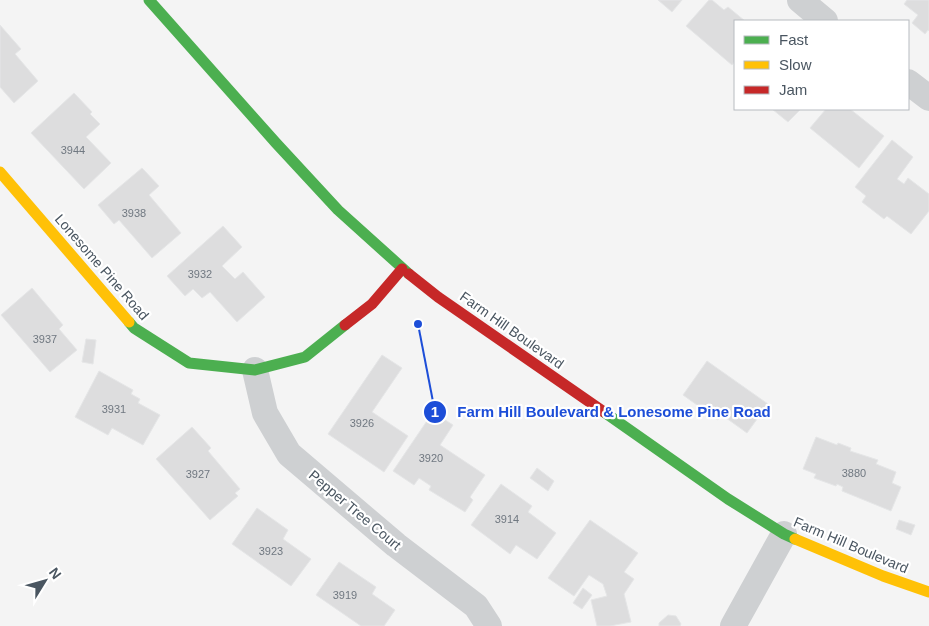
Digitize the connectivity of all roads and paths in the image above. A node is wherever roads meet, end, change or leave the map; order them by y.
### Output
1 (149, 0) edge
2 (800, 0) edge
3 (824, 20) edge
4 (909, 83) edge
5 (929, 98) edge
6 (0, 172) edge
7 (402, 269) junction
8 (255, 370) junction
9 (784, 534) junction
10 (929, 592) edge
11 (489, 626) edge
12 (732, 626) edge

1 - 7 main road, Farm Hill Boulevard
2 - 3 street
4 - 5 street
6 - 8 main road, Lonesome Pine Road
7 - 8 main road, Lonesome Pine Road
7 - 9 main road, Farm Hill Boulevard
8 - 11 street, Pepper Tree Court
9 - 10 main road, Farm Hill Boulevard
9 - 12 street

